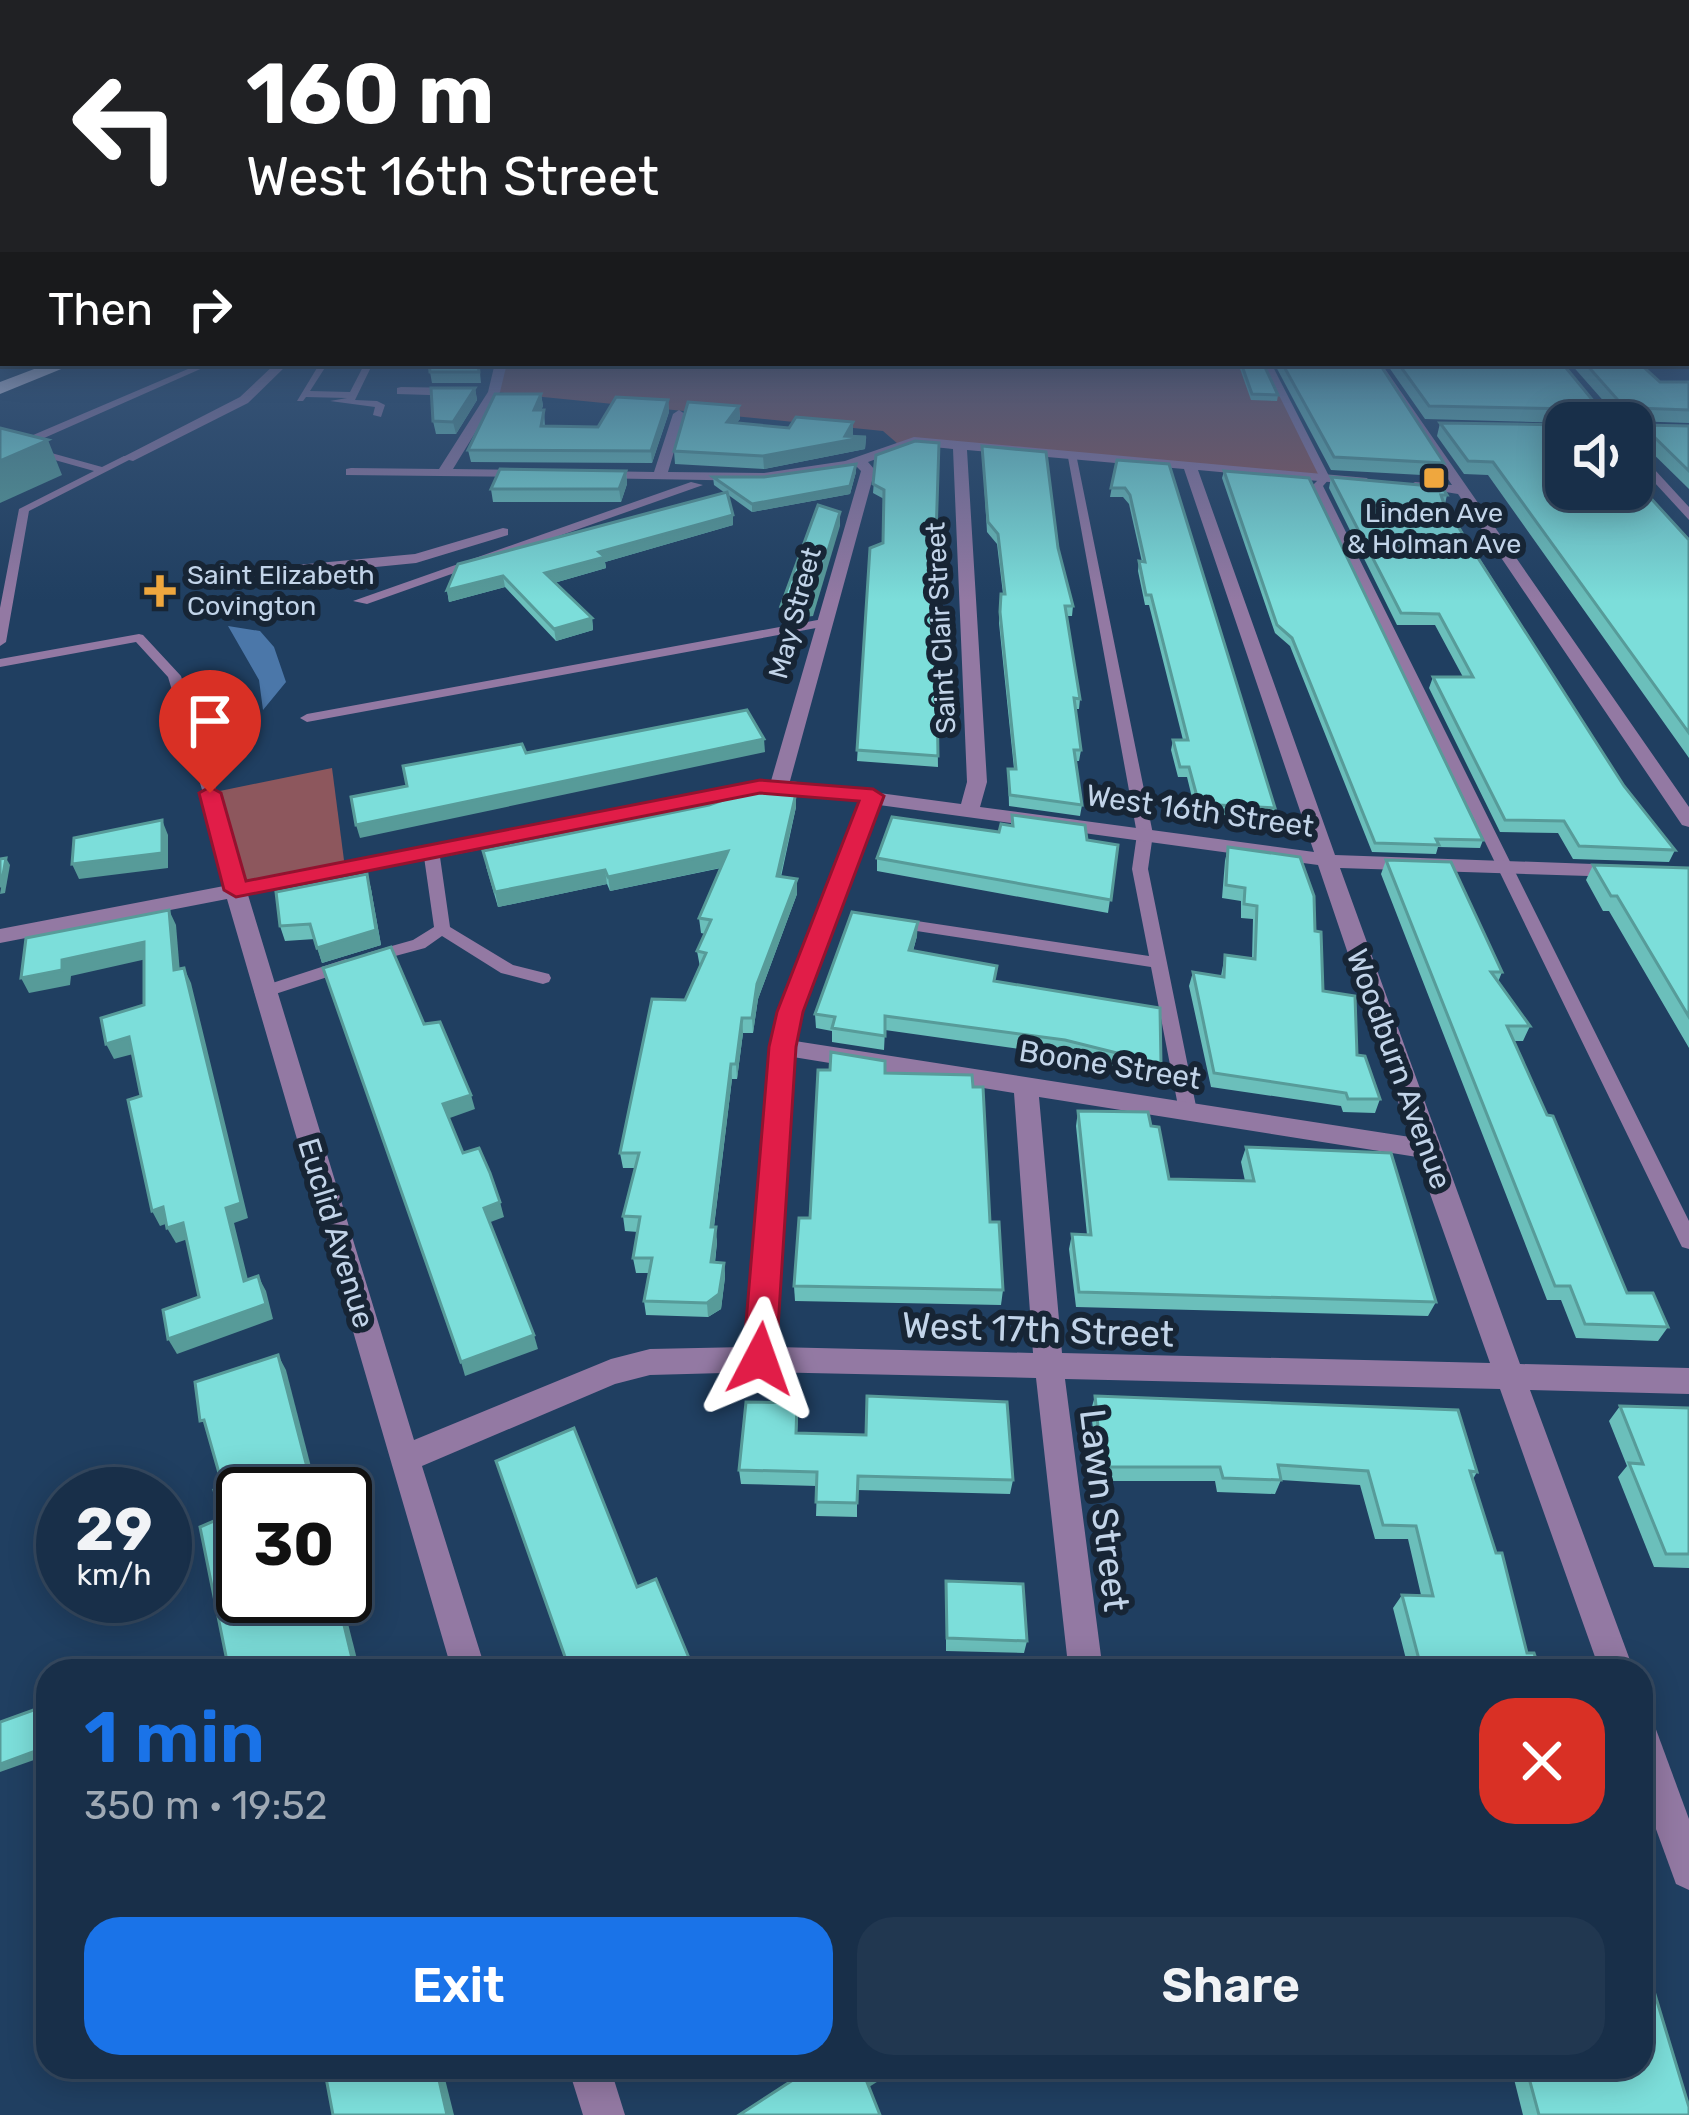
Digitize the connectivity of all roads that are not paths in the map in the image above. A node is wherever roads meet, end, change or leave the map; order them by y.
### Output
1 (115, 404) edge
2 (237, 404) edge
3 (376, 404) edge
4 (487, 404) edge
5 (1287, 404) edge
6 (1405, 404) edge
7 (679, 414) edge
8 (378, 415) dead end
9 (1421, 427) junction
10 (1442, 427) edge
11 (1653, 429) edge
12 (1689, 430) edge
13 (960, 444) junction
14 (1071, 454) junction
15 (128, 458) joint
16 (860, 461) junction
17 (1189, 464) junction
18 (102, 470) junction
19 (351, 472) dead end
20 (444, 472) junction
21 (1653, 474) edge
22 (549, 475) edge
23 (572, 475) edge
24 (660, 476) junction
25 (733, 476) junction
26 (1324, 478) junction
27 (1371, 482) edge
28 (1395, 484) edge
29 (1466, 491) junction
30 (650, 498) junction
31 (1689, 516) edge
32 (544, 517) dead end
33 (527, 523) dead end
34 (275, 572) dead end
35 (361, 601) dead end
36 (823, 623) junction
37 (0, 642) edge
38 (0, 663) edge
39 (307, 718) dead end
40 (779, 785) junction
41 (210, 793) joint
42 (873, 796) junction
43 (970, 809) junction
44 (1689, 821) edge
45 (1145, 834) junction
46 (431, 850) junction
47 (1325, 860) junction
48 (1504, 869) junction
49 (1643, 872) edge
50 (236, 890) junction
51 (875, 920) edge
52 (442, 929) junction
53 (0, 935) edge
54 (1160, 963) junction
55 (543, 978) dead end
56 (263, 992) junction
57 (782, 1047) junction
58 (1026, 1086) junction
59 (1188, 1111) junction
60 (1427, 1149) junction
61 (1689, 1241) edge
62 (760, 1359) junction
63 (1048, 1369) junction
64 (1513, 1380) junction
65 (1689, 1381) edge
66 (404, 1459) junction
67 (1084, 1655) dead end
68 (465, 1659) edge
69 (1613, 1659) edge
70 (1653, 1770) edge
71 (1689, 1871) edge
72 (593, 2079) edge
73 (604, 2115) edge

1 - 18 lane
2 - 15 street
3 - 8 lane
4 - 20 street
5 - 26 lane
6 - 9 street
7 - 24 street
9 - 10 street
9 - 29 street
11 - 12 street
13 - 14 street
13 - 16 street
13 - 43 street, Saint Clair Street
14 - 17 street
14 - 45 lane
15 - 18 lane
16 - 25 street
16 - 36 street, May Street
17 - 26 street
17 - 47 street, Woodburn Avenue
18 - 37 lane
19 - 20 street
20 - 22 street
21 - 31 street
23 - 24 street
24 - 25 street
25 - 30 street
26 - 27 street
26 - 48 lane
28 - 29 street
29 - 44 street
30 - 32 street
30 - 35 street
33 - 34 street
36 - 39 lane
36 - 40 street, May Street
38 - 41 lane
40 - 42 street, West 16th Street
40 - 46 street, West 16th Street
41 - 50 street, Euclid Avenue
42 - 43 street, West 16th Street
42 - 57 street
43 - 45 street, West 16th Street
45 - 47 street, West 16th Street
45 - 54 lane
46 - 50 street, West 16th Street
46 - 52 lane
47 - 48 street, West 16th Street
47 - 60 street, Woodburn Avenue
48 - 49 street, West 16th Street
48 - 61 lane
50 - 53 street, West 16th Street
50 - 56 street, Euclid Avenue
51 - 54 lane
52 - 55 lane
52 - 56 lane
54 - 59 lane
56 - 66 street, Euclid Avenue
57 - 58 street, Boone Street
57 - 62 street
58 - 59 street, Boone Street
58 - 63 street, Lawn Street
59 - 60 street, Boone Street
60 - 64 street, Woodburn Avenue
62 - 63 street, West 17th Street
62 - 66 street, West 17th Street
63 - 64 street, West 17th Street
63 - 67 street, Lawn Street
64 - 65 street, West 17th Street
64 - 69 street, Woodburn Avenue
66 - 68 street, Euclid Avenue
70 - 71 street
72 - 73 street

